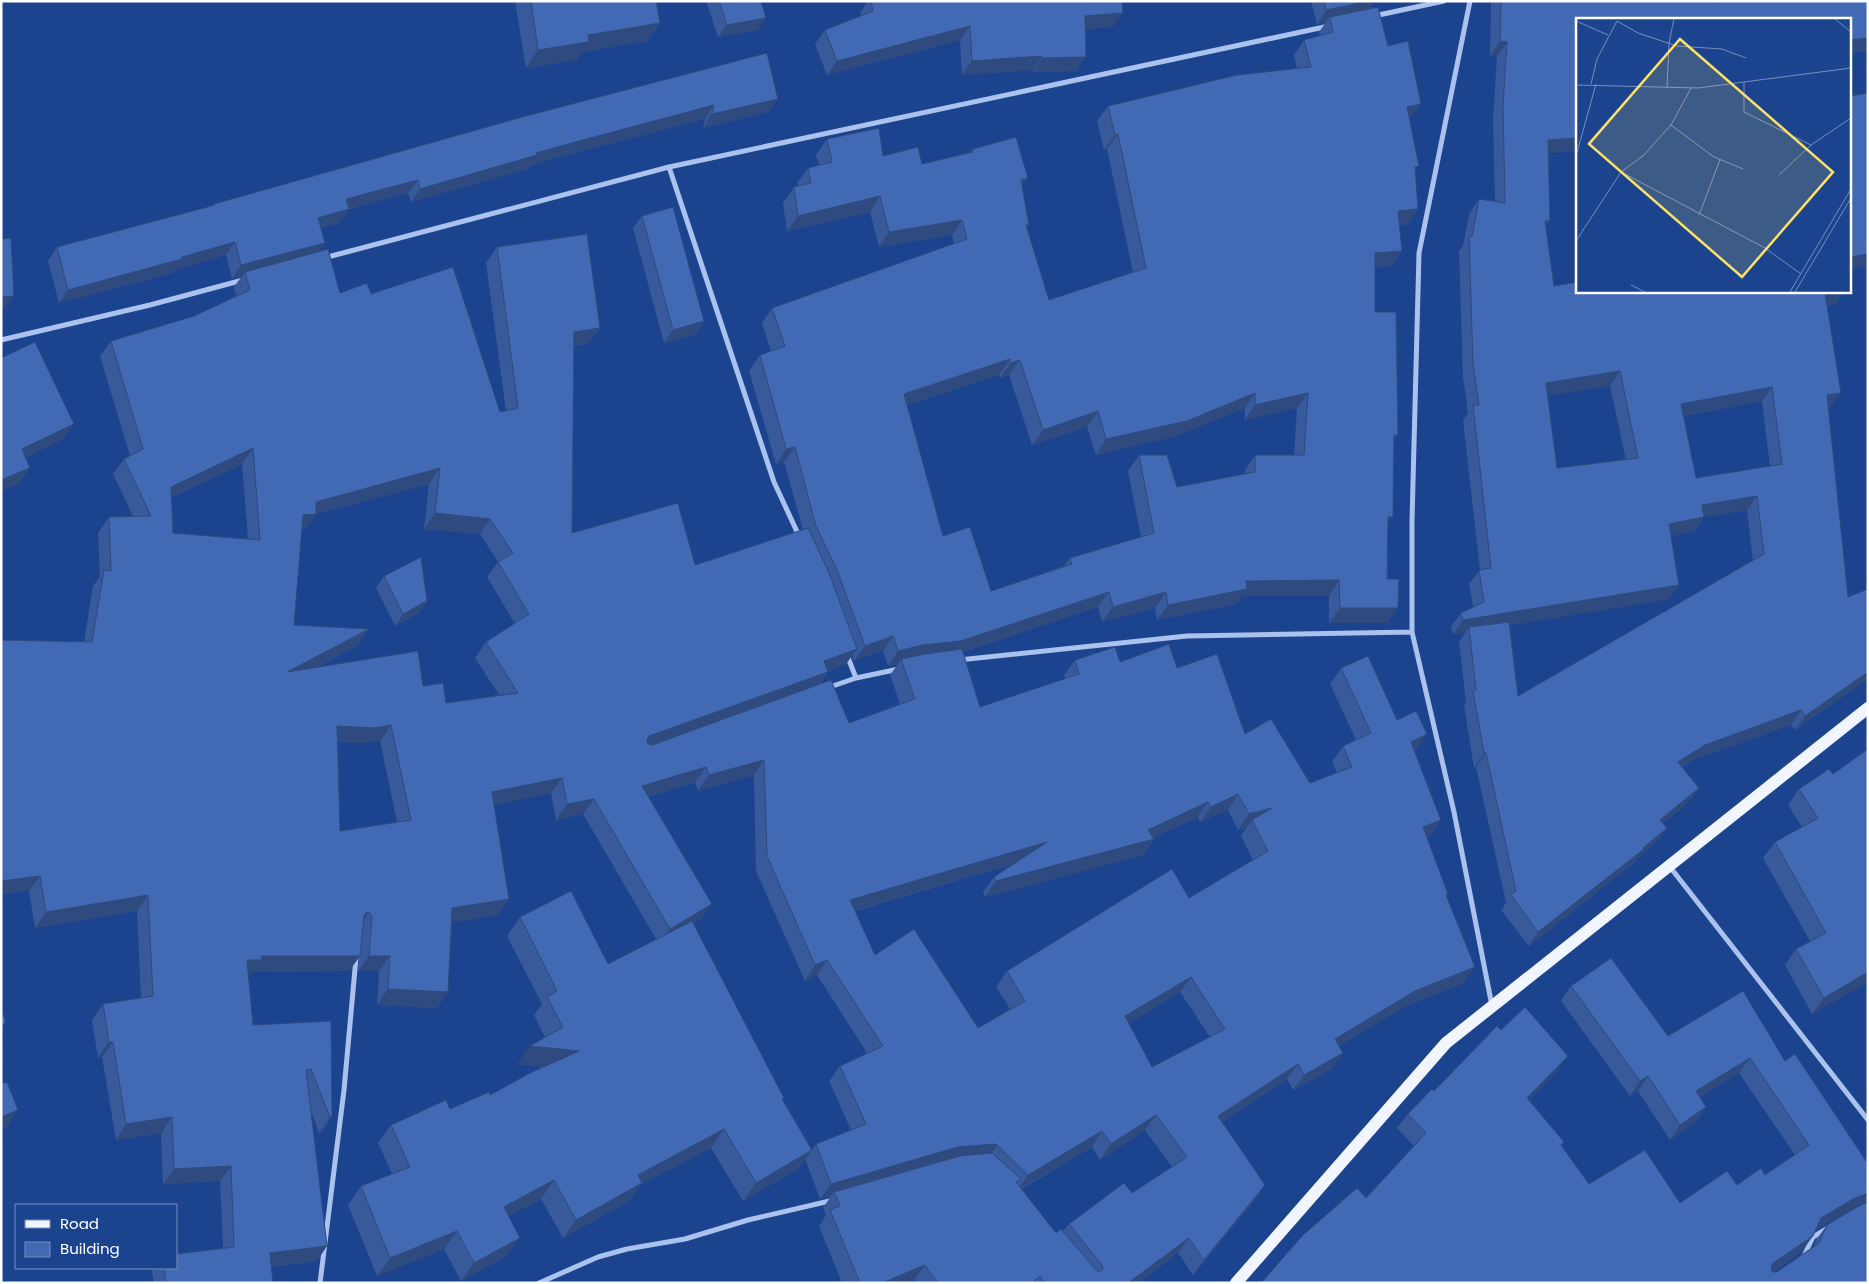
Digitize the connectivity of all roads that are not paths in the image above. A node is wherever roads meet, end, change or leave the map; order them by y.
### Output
1 (1444, 1) edge
2 (1470, 1) edge
3 (1366, 18) edge
4 (1337, 24) edge
5 (669, 167) junction
6 (313, 261) edge
7 (246, 279) edge
8 (1, 340) edge
9 (802, 543) edge
10 (1412, 632) junction
11 (846, 651) edge
12 (952, 661) edge
13 (904, 668) edge
14 (856, 678) junction
15 (818, 692) edge
16 (1868, 708) edge
17 (1670, 866) junction
18 (356, 951) edge
19 (1492, 1006) junction
20 (1868, 1120) edge
21 (842, 1198) edge
22 (1837, 1222) edge
23 (1799, 1259) edge
24 (320, 1283) edge
25 (539, 1283) edge
26 (1236, 1283) edge

1 - 3 street
2 - 10 street
4 - 5 street
5 - 6 street
5 - 9 street
7 - 8 street
10 - 12 street
10 - 19 street
11 - 14 street
13 - 14 street
14 - 15 street
16 - 17 main road
17 - 19 main road
17 - 20 street
18 - 24 street
19 - 26 main road
21 - 25 street
22 - 23 street

